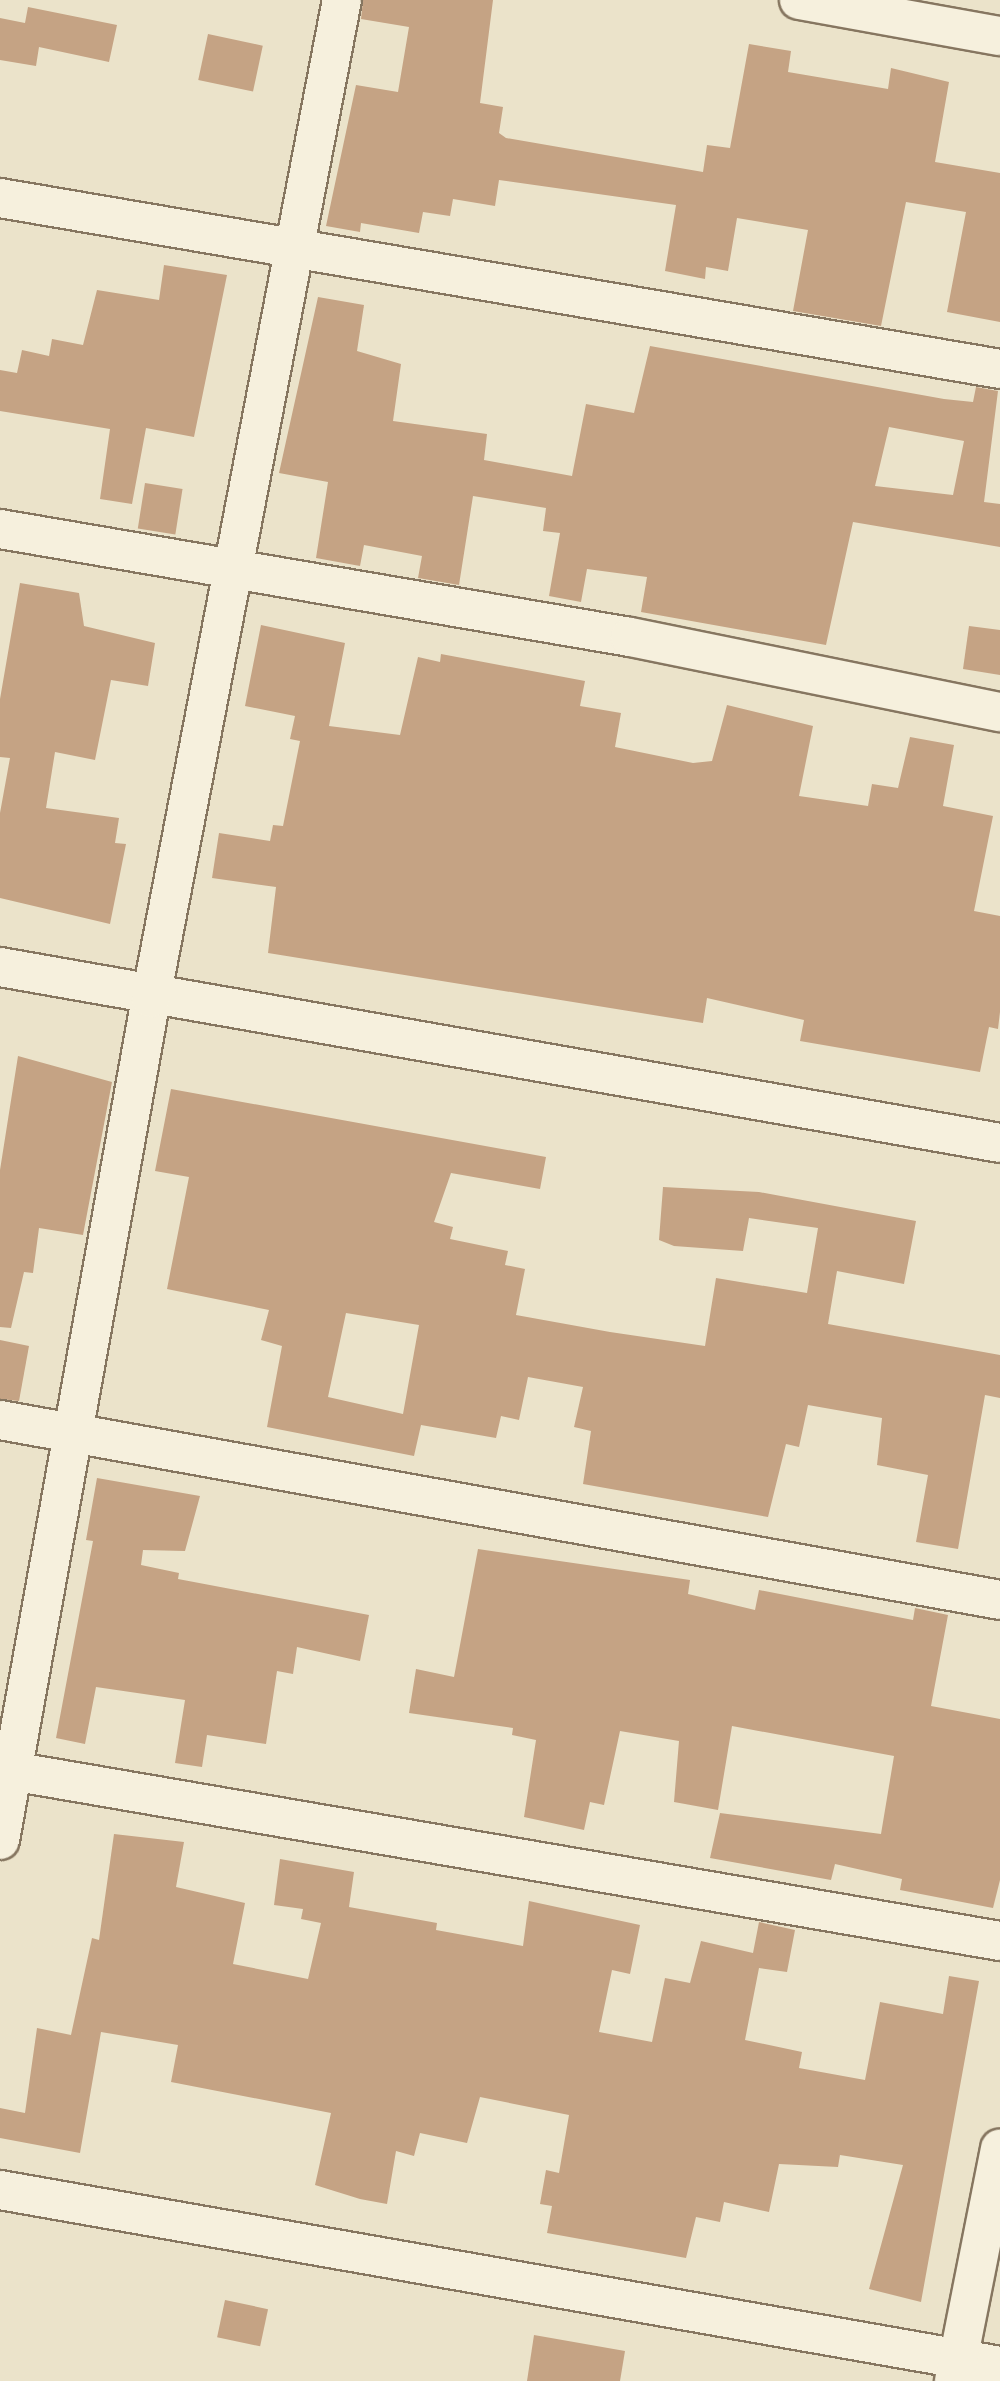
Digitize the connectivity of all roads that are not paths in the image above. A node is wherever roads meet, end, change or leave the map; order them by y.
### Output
1 (342, 0) edge
2 (799, 0) edge
3 (1000, 36) edge
4 (0, 198) edge
5 (293, 250) junction
6 (1000, 369) edge
7 (0, 529) edge
8 (231, 568) junction
9 (1000, 712) edge
10 (0, 967) edge
11 (151, 998) junction
12 (1000, 1143) edge
13 (0, 1420) edge
14 (78, 1434) junction
15 (1000, 1600) edge
16 (8, 1770) edge
17 (0, 1840) edge
18 (1000, 1941) edge
19 (1000, 2149) edge
20 (0, 2190) edge
21 (1000, 2366) edge
22 (956, 2370) edge

1 - 5 street
2 - 3 street
4 - 5 street
5 - 6 street
5 - 8 street
7 - 8 street
8 - 9 street
8 - 11 street
10 - 11 street
11 - 12 street
11 - 14 street
13 - 14 street
14 - 15 street
14 - 16 street
16 - 17 street
16 - 18 street
19 - 22 street
20 - 22 street
21 - 22 street

